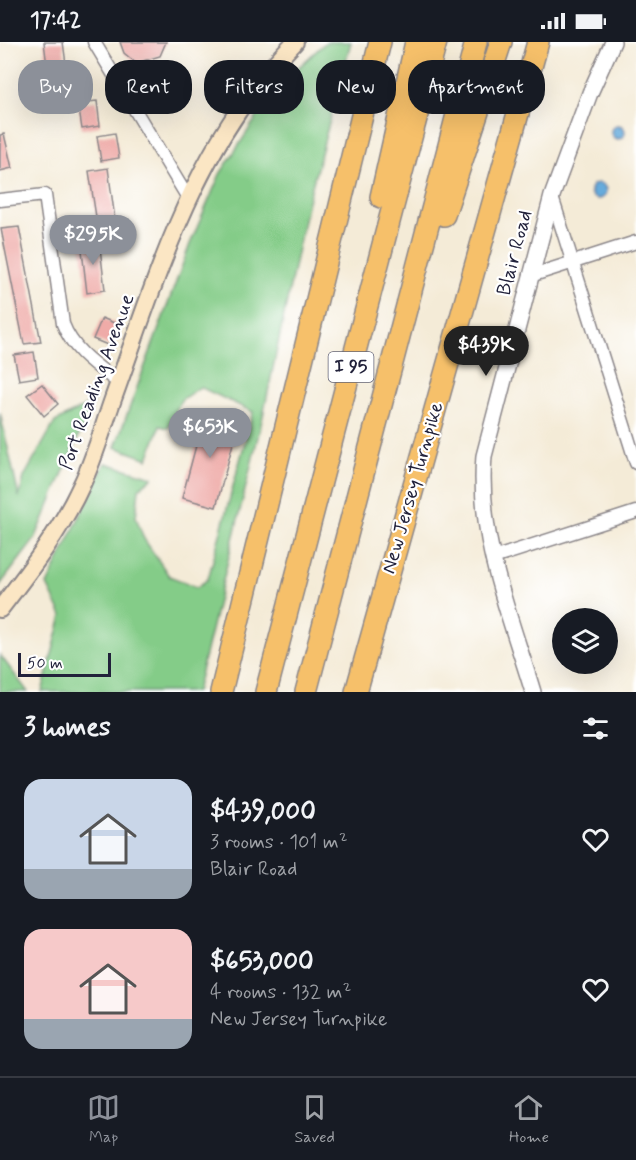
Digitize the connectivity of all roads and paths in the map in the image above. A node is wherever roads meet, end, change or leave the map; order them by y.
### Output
1 (94, 42) edge
2 (295, 42) edge
3 (380, 42) edge
4 (416, 42) edge
5 (436, 42) edge
6 (476, 42) edge
7 (501, 42) edge
8 (538, 42) edge
9 (613, 42) edge
10 (552, 196) junction
11 (188, 198) junction
12 (0, 200) edge
13 (636, 242) edge
14 (572, 264) junction
15 (530, 276) junction
16 (400, 334) junction
17 (119, 383) junction
18 (636, 463) edge
19 (317, 498) junction
20 (636, 512) edge
21 (493, 558) junction
22 (0, 609) edge
23 (221, 692) edge
24 (266, 692) edge
25 (306, 692) edge
26 (356, 692) edge
27 (533, 692) edge

1 - 11 street
2 - 11 main road, Port Reading Avenue
3 - 23 highway, I 95
4 - 19 highway
5 - 19 highway, I 95
6 - 16 highway, I 95
7 - 16 highway
8 - 26 highway, New Jersey Turnpike
9 - 10 street, Blair Road
10 - 14 street
10 - 15 street, Blair Road
11 - 17 main road, Port Reading Avenue
12 - 17 street
13 - 14 street
14 - 15 street
14 - 18 street
15 - 21 street, Blair Road
16 - 25 highway, I 95
17 - 22 main road, Port Reading Avenue
19 - 24 highway, I 95
20 - 21 street
21 - 27 street, Blair Road

